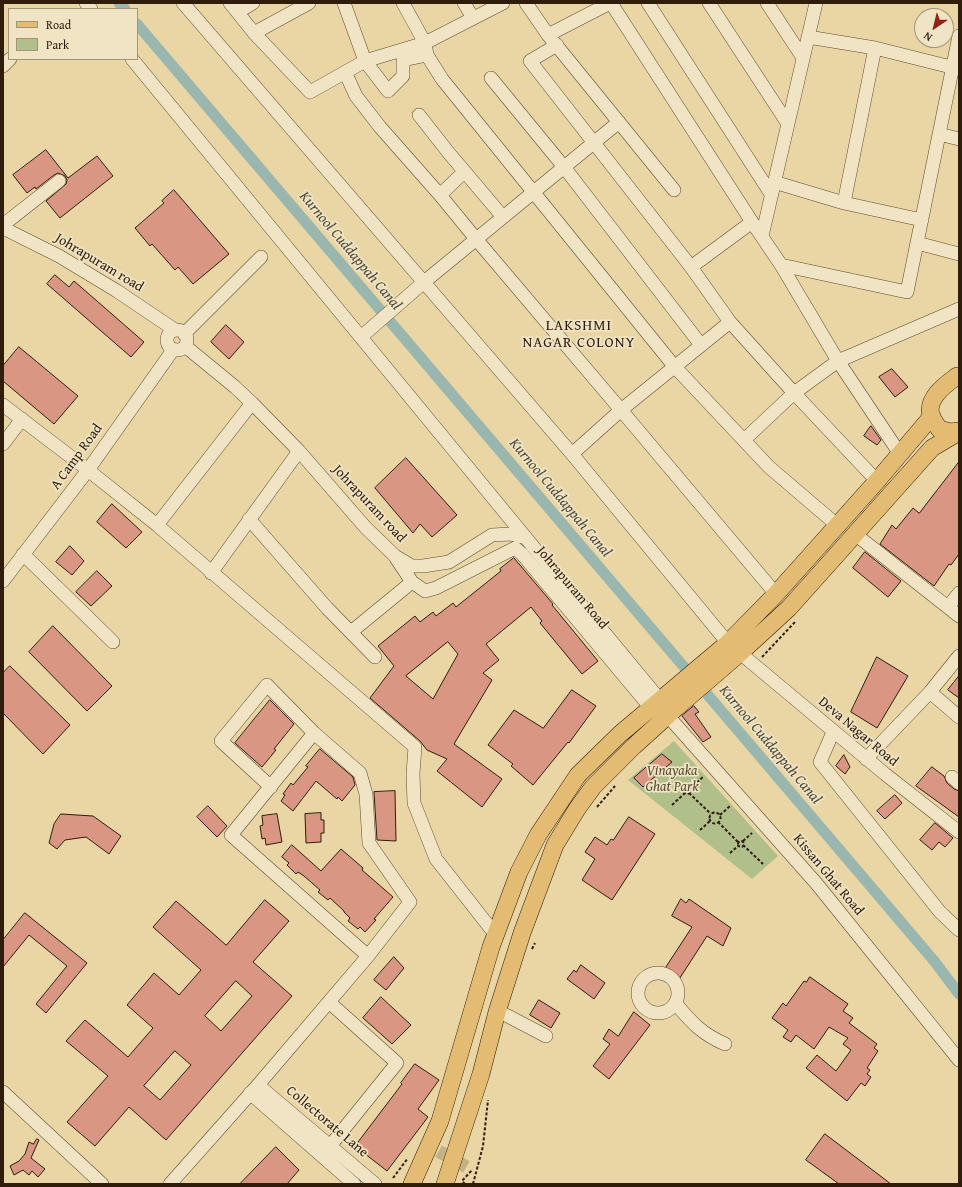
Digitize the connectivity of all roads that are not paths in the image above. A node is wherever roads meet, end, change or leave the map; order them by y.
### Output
1 (183, 3) edge
2 (253, 3) edge
3 (309, 3) edge
4 (344, 3) edge
5 (402, 3) edge
6 (464, 3) edge
7 (503, 3) edge
8 (526, 3) edge
9 (611, 3) edge
10 (648, 3) edge
11 (709, 3) edge
12 (767, 3) edge
13 (816, 3) edge
14 (234, 8) edge
15 (473, 18) junction
16 (254, 33) junction
17 (548, 35) junction
18 (959, 36) edge
19 (808, 37) junction
20 (557, 45) junction
21 (875, 48) junction
22 (426, 49) junction
23 (803, 58) junction
24 (133, 60) edge
25 (365, 60) junction
26 (956, 68) edge
27 (345, 72) junction
28 (491, 78) dead end
29 (419, 115) dead end
30 (619, 122) junction
31 (788, 124) junction
32 (939, 134) junction
33 (959, 139) edge
34 (594, 142) junction
35 (564, 167) junction
36 (464, 172) junction
37 (59, 181) dead end
38 (773, 188) junction
39 (674, 190) dead end
40 (534, 192) junction
41 (440, 195) junction
42 (844, 203) junction
43 (503, 217) junction
44 (922, 220) junction
45 (752, 222) junction
46 (3, 225) edge
47 (3, 228) edge
48 (762, 236) junction
49 (476, 239) junction
50 (917, 243) junction
51 (959, 254) edge
52 (261, 257) dead end
53 (781, 264) junction
54 (691, 267) junction
55 (424, 282) junction
56 (959, 310) edge
57 (730, 322) junction
58 (361, 337) junction
59 (180, 340) junction
60 (700, 345) junction
61 (838, 361) junction
62 (674, 366) junction
63 (958, 375) edge
64 (794, 393) junction
65 (252, 403) junction
66 (3, 405) edge
67 (622, 410) junction
68 (932, 416) junction
69 (22, 419) junction
70 (959, 432) edge
71 (744, 440) junction
72 (3, 444) edge
73 (299, 451) junction
74 (572, 454) junction
75 (900, 454) junction
76 (88, 470) junction
77 (877, 481) junction
78 (249, 519) junction
79 (157, 525) junction
80 (837, 525) junction
81 (855, 534) junction
82 (526, 538) junction
83 (23, 554) junction
84 (395, 556) junction
85 (211, 573) junction
86 (3, 581) edge
87 (412, 582) junction
88 (959, 593) edge
89 (776, 594) junction
90 (948, 607) junction
91 (959, 616) edge
92 (351, 632) junction
93 (113, 642) dead end
94 (734, 648) junction
95 (959, 656) edge
96 (375, 657) dead end
97 (930, 692) junction
98 (664, 705) junction
99 (959, 717) edge
100 (833, 732) junction
101 (314, 733) junction
102 (866, 759) junction
103 (271, 787) junction
104 (959, 832) edge
105 (959, 930) edge
106 (495, 934) junction
107 (368, 956) junction
108 (329, 1002) junction
109 (676, 1004) dead end
110 (498, 1012) junction
111 (546, 1036) dead end
112 (725, 1044) dead end
113 (959, 1060) edge
114 (254, 1089) junction
115 (3, 1092) edge
116 (326, 1152) junction
117 (102, 1184) edge
118 (170, 1184) edge
119 (354, 1184) edge
120 (375, 1184) edge
121 (412, 1184) edge
122 (445, 1184) edge

1 - 55 street, Deva Nagar Road
2 - 14 street
3 - 16 street
4 - 25 street
5 - 22 street
6 - 15 street
7 - 15 street
8 - 17 street
9 - 17 street
9 - 45 street
10 - 38 street
11 - 31 street
12 - 23 street
13 - 19 street
14 - 16 street
15 - 22 street
16 - 27 street
17 - 20 street
18 - 26 street
19 - 21 street
19 - 23 street
20 - 30 street
20 - 34 street
21 - 26 street
21 - 42 street
22 - 25 street
22 - 25 street
22 - 40 street
23 - 31 street
24 - 58 street
25 - 27 street
26 - 32 street
27 - 41 street
28 - 35 street
29 - 36 street
30 - 34 street
30 - 39 street
31 - 38 street
32 - 33 street
32 - 44 street
34 - 35 street
34 - 54 street
35 - 40 street
35 - 60 street
36 - 41 street
36 - 43 street
37 - 46 street
38 - 42 street
38 - 48 street
40 - 43 street
40 - 62 street
41 - 49 street
42 - 44 street
43 - 49 street
44 - 50 street
45 - 48 street
45 - 54 street
47 - 59 street, Johrapuram road
48 - 53 street
49 - 55 street
49 - 67 street
50 - 51 street
50 - 53 street
52 - 59 street, A Camp Road
53 - 61 street
54 - 57 street
55 - 58 street
55 - 74 street, Deva Nagar Road
56 - 61 street
57 - 60 street
57 - 64 street
58 - 82 street
59 - 65 street, Johrapuram road
59 - 76 street, A Camp Road
60 - 62 street
61 - 64 street
61 - 75 street
62 - 67 street
62 - 71 street
63 - 68 main road
64 - 71 street
64 - 77 street
65 - 73 street, Johrapuram road
65 - 79 street
66 - 69 street
67 - 74 street
67 - 89 street
68 - 70 main road
68 - 75 main road
69 - 72 street
69 - 76 street
70 - 81 main road
71 - 80 street
73 - 78 street
73 - 84 street, Johrapuram road
74 - 94 street, Deva Nagar Road
75 - 77 main road
76 - 79 street
76 - 83 street, A Camp Road
77 - 80 main road
78 - 85 street
78 - 92 street
79 - 85 street
80 - 89 main road
81 - 90 street
81 - 94 main road
82 - 84 street, Johrapuram road
82 - 98 street, Johrapuram road
83 - 86 street, A Camp Road
83 - 93 street
84 - 87 street, Johrapuram Road
85 - 106 street
87 - 92 street
87 - 98 street, Johrapuram Road
88 - 90 street
89 - 94 main road
90 - 91 street
92 - 96 street
94 - 98 main road
94 - 100 street, Deva Nagar Road
95 - 97 street
97 - 99 street
97 - 102 street
98 - 106 main road
98 - 110 main road
98 - 113 street, Kissan Ghat Road
100 - 102 street, Deva Nagar Road
100 - 105 street
101 - 103 street
101 - 103 street
101 - 107 street
102 - 104 street, Deva Nagar Road
103 - 107 street
106 - 121 main road
107 - 108 street
108 - 114 street
108 - 116 street
109 - 112 street
110 - 111 street
110 - 122 main road
114 - 116 street, Collectorate Lane
114 - 118 street
115 - 117 street
116 - 119 street, Collectorate Lane
116 - 120 street, Collectorate Lane

